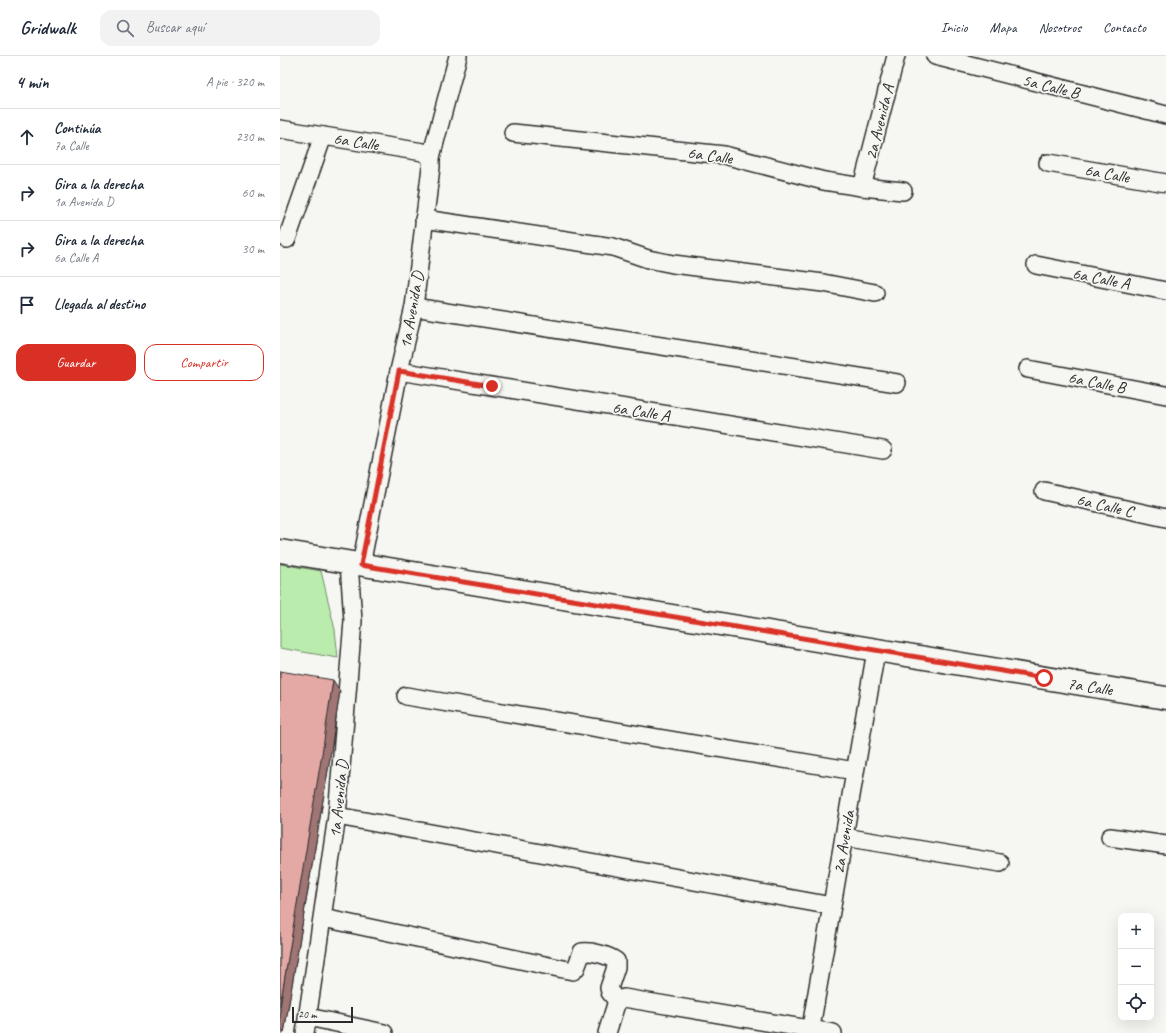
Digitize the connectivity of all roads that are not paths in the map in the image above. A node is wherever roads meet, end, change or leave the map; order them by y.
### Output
1 (458, 56) edge
2 (896, 56) edge
3 (935, 56) edge
4 (1166, 115) edge
5 (280, 129) edge
6 (513, 133) dead end
7 (323, 136) junction
8 (431, 157) junction
9 (1048, 162) dead end
10 (1166, 183) edge
11 (862, 187) junction
12 (903, 191) dead end
13 (424, 219) junction
14 (287, 239) dead end
15 (1036, 265) dead end
16 (1166, 291) edge
17 (875, 293) dead end
18 (414, 307) junction
19 (1028, 369) dead end
20 (399, 371) junction
21 (897, 383) dead end
22 (1166, 395) edge
23 (883, 450) dead end
24 (1044, 491) dead end
25 (1166, 518) edge
26 (280, 551) edge
27 (355, 564) junction
28 (876, 651) junction
29 (406, 696) dead end
30 (1166, 698) edge
31 (855, 772) junction
32 (337, 816) junction
33 (1110, 837) dead end
34 (844, 838) junction
35 (1166, 845) edge
36 (1000, 863) dead end
37 (832, 906) junction
38 (323, 918) junction
39 (616, 1001) junction
40 (307, 1025) edge
41 (810, 1031) edge
42 (384, 1033) edge
43 (607, 1033) edge
44 (833, 1033) edge

1 - 8 street, 1a Avenida D
2 - 11 street, 2a Avenida A
3 - 4 street, 5a Calle B
5 - 7 street, 6a Calle
6 - 11 street, 6a Calle
7 - 8 street, 6a Calle
7 - 14 street
8 - 13 street, 1a Avenida D
9 - 10 street, 6a Calle
11 - 12 street, 6a Calle
13 - 17 street
13 - 18 street, 1a Avenida D
15 - 16 street, 6a Calle A
18 - 20 street, 1a Avenida D
18 - 21 street
19 - 22 street, 6a Calle B
20 - 23 street, 6a Calle A
20 - 27 street, 1a Avenida D
24 - 25 street, 6a Calle C
26 - 27 street, 7a Calle
27 - 28 street, 7a Calle
27 - 32 street, 1a Avenida D
28 - 30 street, 7a Calle
28 - 31 street, 2a Avenida
29 - 31 street
31 - 34 street, 2a Avenida
32 - 37 street
32 - 38 street, 1a Avenida D
33 - 35 street
34 - 36 street
34 - 37 street, 2a Avenida
37 - 41 street, 2a Avenida
38 - 39 street
38 - 40 street, 1a Avenida D
39 - 41 street
39 - 43 street
40 - 42 street
41 - 44 street

